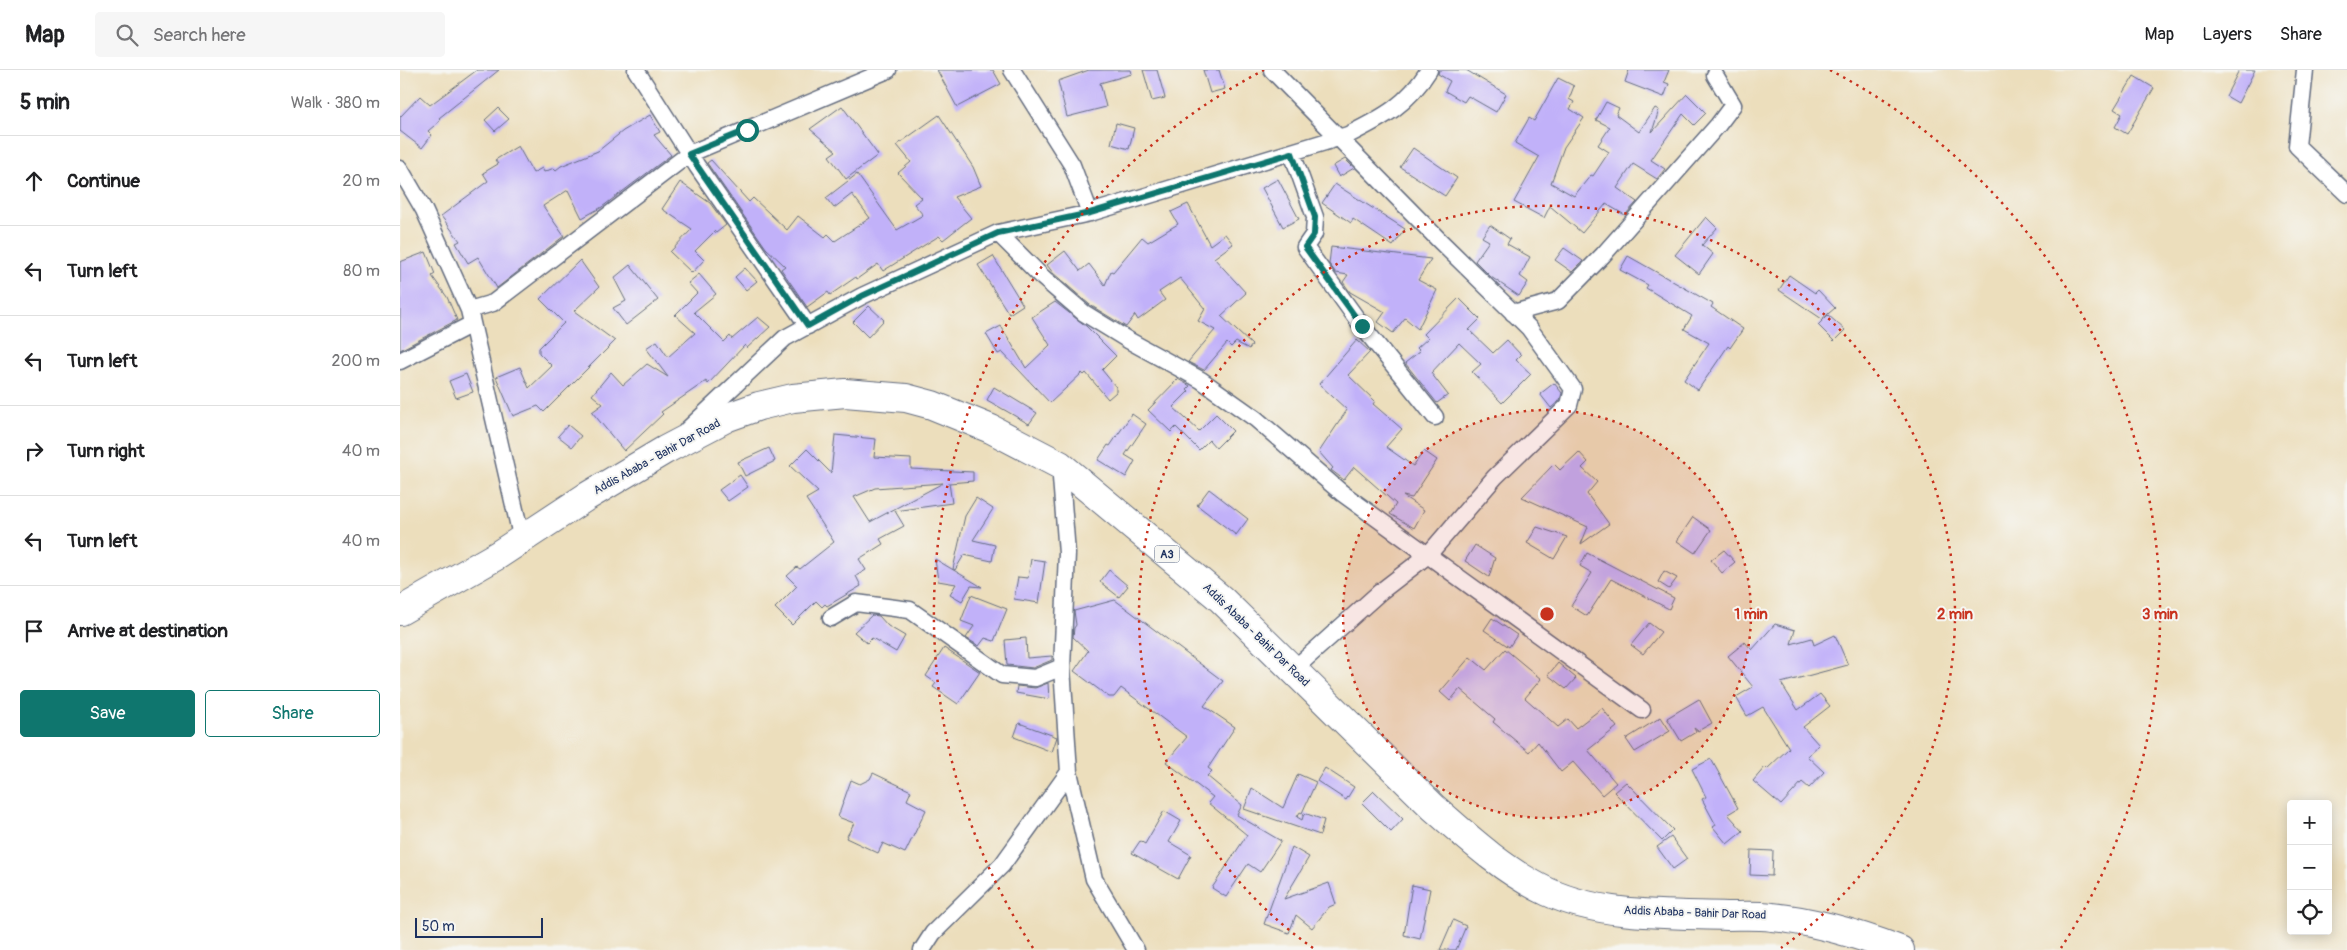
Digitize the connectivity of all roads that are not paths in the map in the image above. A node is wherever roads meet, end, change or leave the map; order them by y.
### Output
1 (636, 70) edge
2 (888, 70) edge
3 (1012, 70) edge
4 (1272, 70) edge
5 (1429, 70) edge
6 (2306, 70) edge
7 (1715, 75) dead end
8 (1339, 138) junction
9 (1292, 153) junction
10 (689, 154) junction
11 (400, 169) edge
12 (404, 187) edge
13 (2347, 194) edge
14 (1090, 213) junction
15 (998, 233) junction
16 (1513, 313) junction
17 (470, 317) junction
18 (808, 326) junction
19 (400, 361) edge
20 (1436, 417) dead end
21 (665, 450) junction
22 (1060, 465) junction
23 (522, 540) junction
24 (1428, 555) junction
25 (400, 611) edge
26 (831, 618) dead end
27 (1062, 667) junction
28 (1293, 670) junction
29 (1642, 710) dead end
30 (1069, 772) junction
31 (922, 950) edge
32 (1136, 950) edge
33 (1900, 950) edge

1 - 10 street
2 - 10 street
3 - 14 street
4 - 8 street
5 - 8 street
6 - 13 street
7 - 16 street
8 - 9 street
8 - 16 street
9 - 14 street
9 - 20 street
10 - 17 street
10 - 18 street
11 - 12 street
12 - 17 street
14 - 15 street
15 - 18 street
15 - 24 street
16 - 24 street
17 - 19 street
17 - 23 street
18 - 21 street
21 - 22 highway, Addis Ababa - Bahir Dar Road / A3
21 - 23 highway, Addis Ababa - Bahir Dar Road / A3
22 - 27 street
22 - 28 highway, Addis Ababa - Bahir Dar Road / A3
23 - 25 highway, Addis Ababa - Bahir Dar Road / A3
24 - 28 street
24 - 29 street
26 - 27 street
27 - 30 street
28 - 33 highway, Addis Ababa - Bahir Dar Road / A3
30 - 31 street
30 - 32 street

